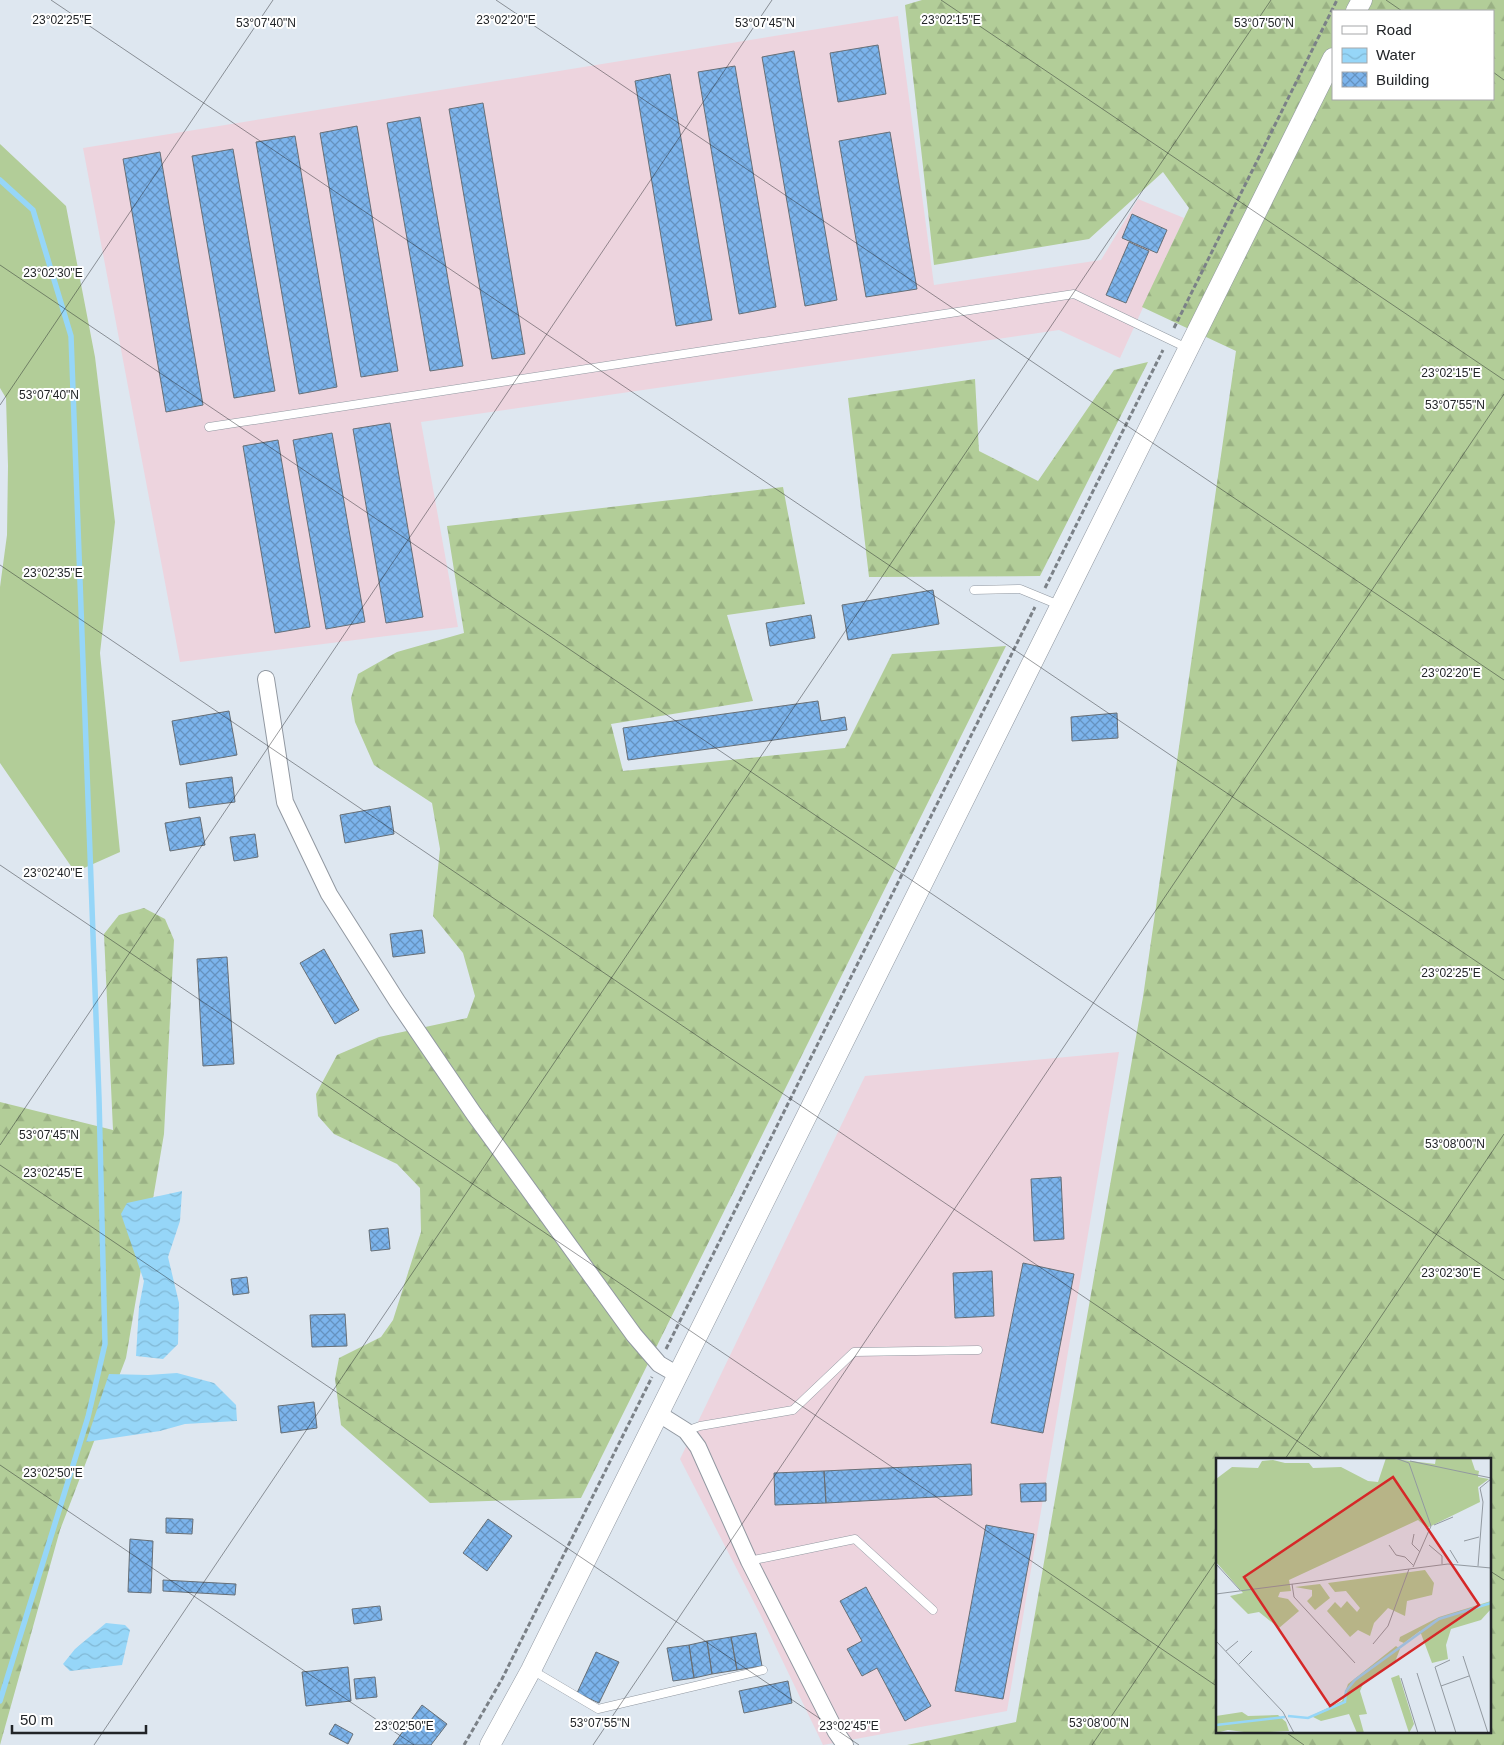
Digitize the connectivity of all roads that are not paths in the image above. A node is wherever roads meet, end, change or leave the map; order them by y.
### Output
1 (1332, 60) edge
2 (1188, 348) junction
3 (209, 427) dead end
4 (974, 590) dead end
5 (1060, 606) junction
6 (266, 679) dead end
7 (978, 1350) dead end
8 (678, 1375) junction
9 (659, 1414) junction
10 (686, 1431) junction
11 (749, 1561) junction
12 (934, 1610) dead end
13 (531, 1670) junction
14 (763, 1670) dead end
15 (490, 1745) edge
16 (845, 1745) edge

1 - 2 street
2 - 3 lane
2 - 5 street
4 - 5 lane
5 - 8 street
6 - 8 street
7 - 10 lane
8 - 9 street
9 - 10 street
9 - 13 street
10 - 11 street
11 - 12 lane
11 - 16 street
13 - 14 lane
13 - 15 street

